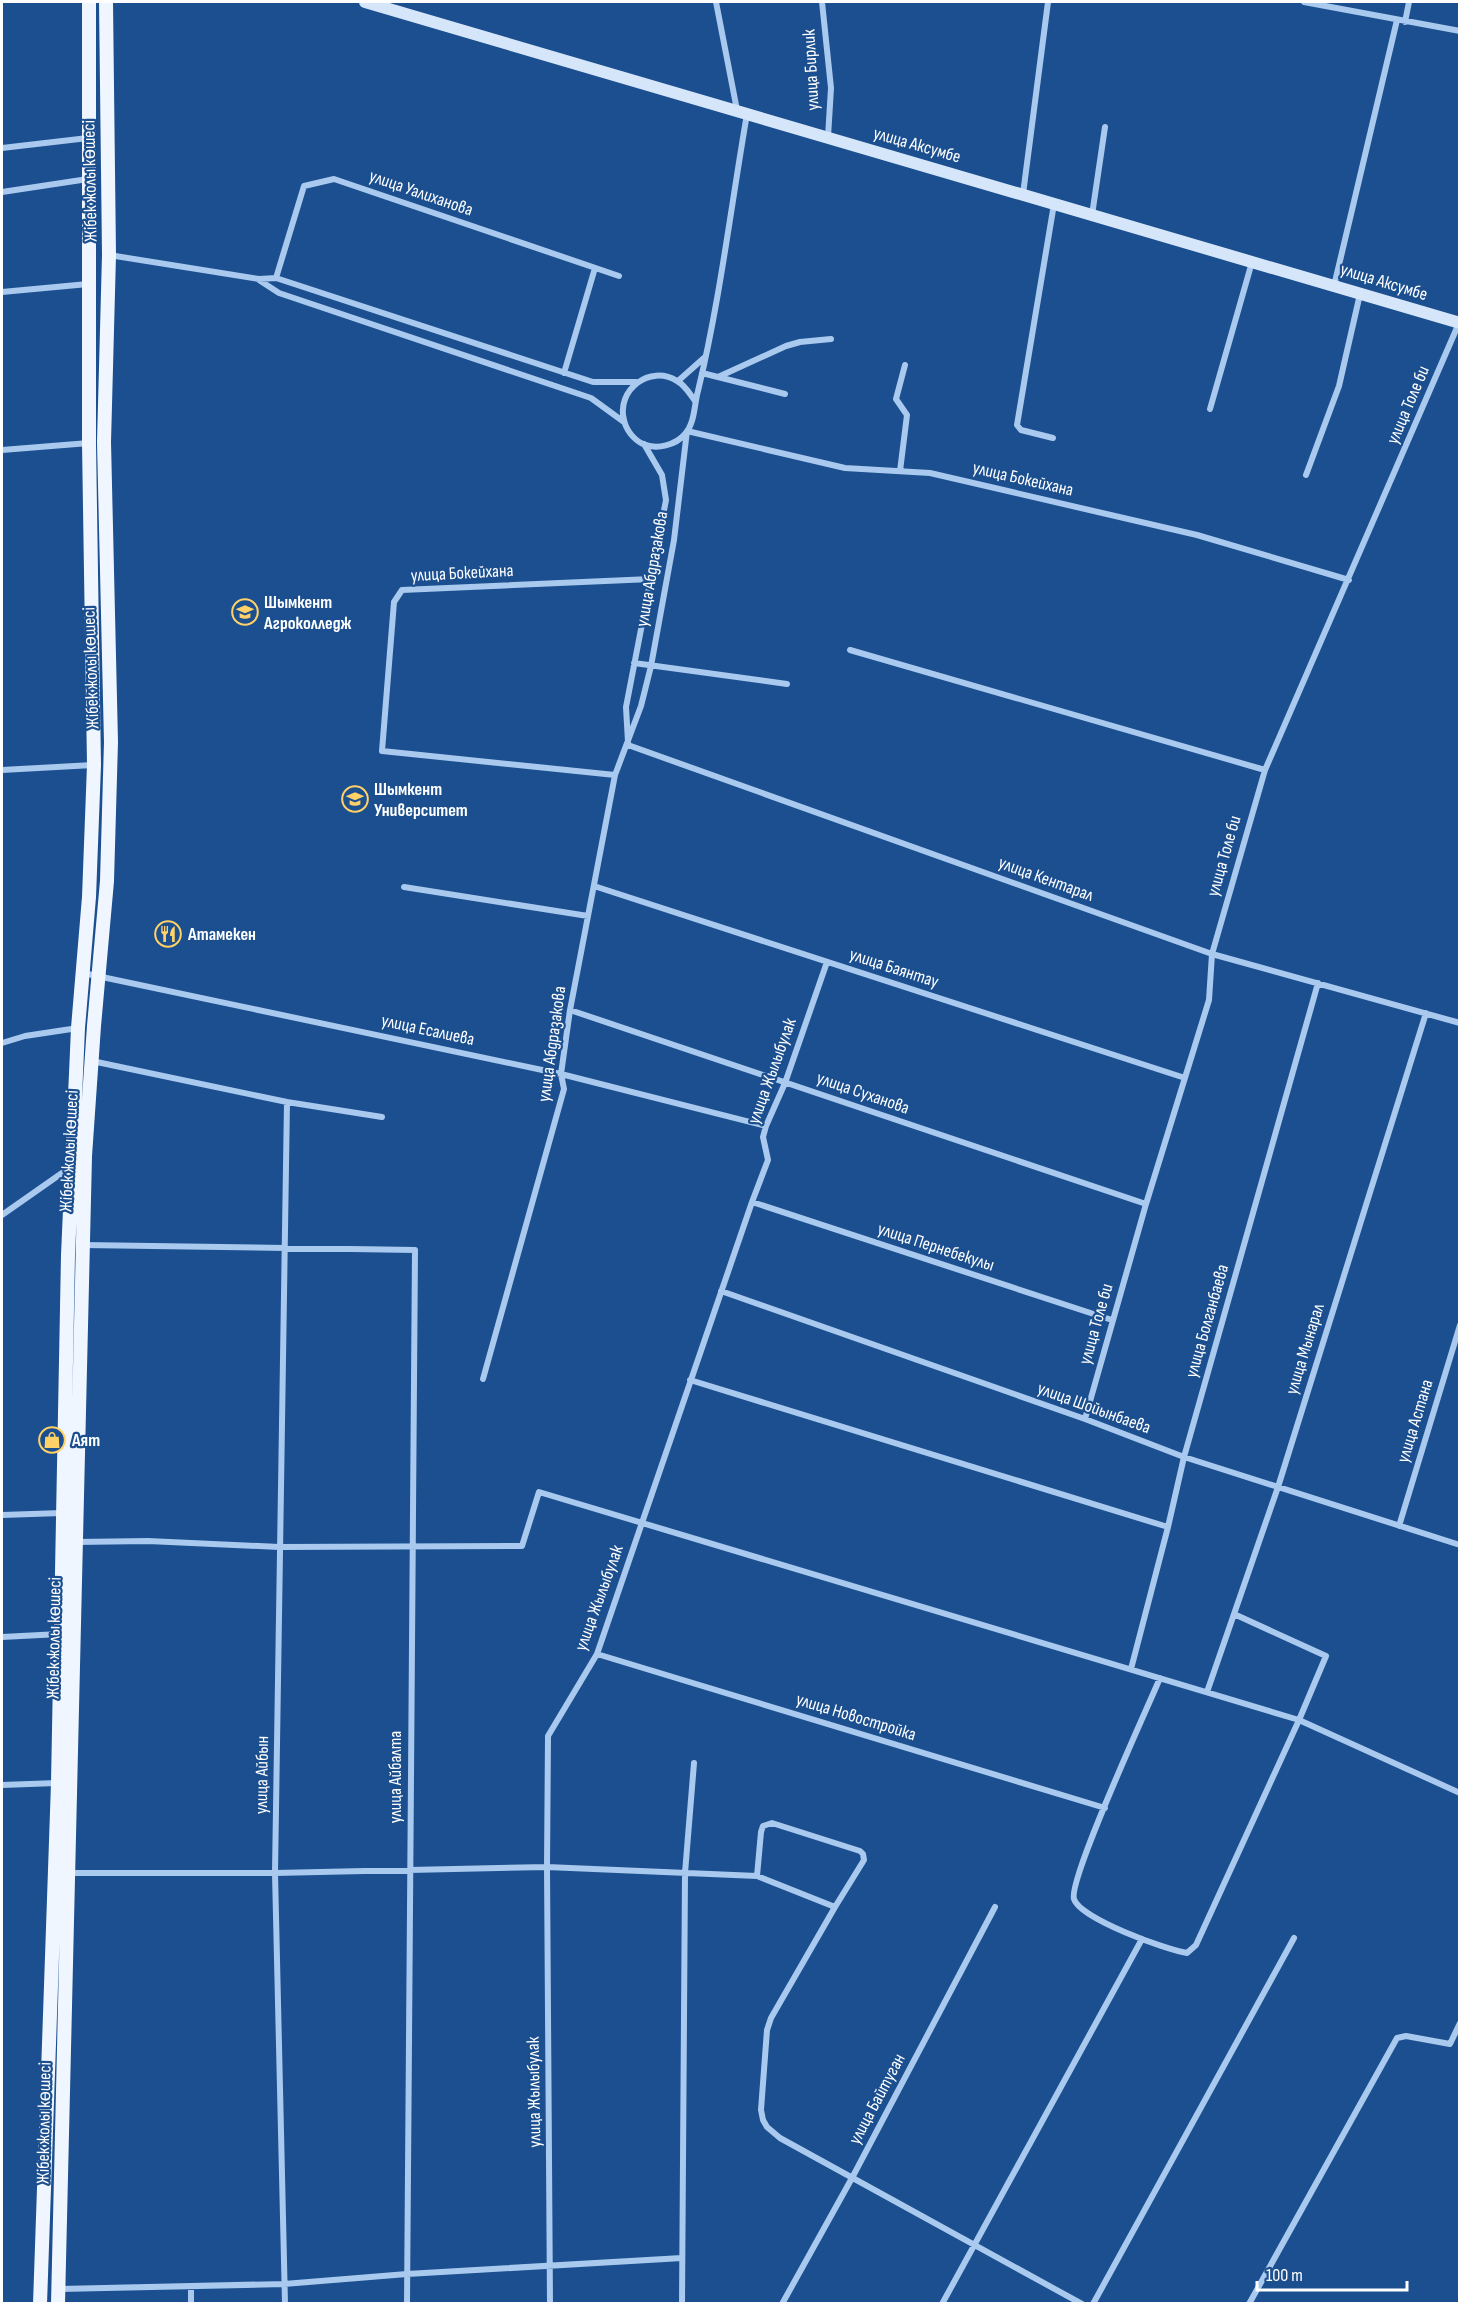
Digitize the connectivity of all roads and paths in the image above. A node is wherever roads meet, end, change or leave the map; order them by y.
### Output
1 (89, 2) edge
2 (106, 2) edge
3 (365, 2) edge
4 (716, 2) edge
5 (822, 2) edge
6 (1048, 2) edge
7 (1304, 2) edge
8 (1409, 2) edge
9 (1397, 20) junction
10 (1405, 22) junction
11 (1460, 31) edge
12 (742, 113) junction
13 (1105, 128) dead end
14 (89, 138) junction
15 (828, 138) junction
16 (2, 148) edge
17 (89, 178) junction
18 (2, 192) edge
19 (1023, 195) junction
20 (1054, 204) junction
21 (1092, 215) junction
22 (109, 255) junction
23 (1252, 262) junction
24 (595, 268) junction
25 (619, 276) dead end
26 (276, 278) junction
27 (259, 279) junction
28 (89, 284) junction
29 (1334, 286) junction
30 (2, 292) edge
31 (1360, 294) junction
32 (1459, 323) edge
33 (831, 339) dead end
34 (706, 356) junction
35 (905, 365) dead end
36 (564, 373) junction
37 (702, 373) junction
38 (718, 377) junction
39 (678, 381) junction
40 (636, 382) junction
41 (785, 394) dead end
42 (695, 401) junction
43 (1210, 409) dead end
44 (624, 422) junction
45 (687, 431) junction
46 (1053, 438) dead end
47 (89, 443) junction
48 (644, 444) junction
49 (2, 450) edge
50 (900, 471) junction
51 (1306, 475) dead end
52 (651, 579) junction
53 (1349, 580) junction
54 (850, 650) dead end
55 (634, 663) junction
56 (651, 666) junction
57 (787, 684) dead end
58 (628, 745) junction
59 (94, 765) junction
60 (2, 770) edge
61 (1265, 770) junction
62 (615, 775) junction
63 (594, 886) junction
64 (404, 887) dead end
65 (588, 916) junction
66 (1212, 954) junction
67 (827, 962) junction
68 (83, 972) junction
69 (99, 975) junction
70 (1318, 983) junction
71 (570, 1010) junction
72 (1426, 1013) junction
73 (1460, 1023) edge
74 (78, 1028) junction
75 (2, 1043) edge
76 (92, 1061) junction
77 (561, 1074) junction
78 (1185, 1078) junction
79 (785, 1083) junction
80 (287, 1102) junction
81 (382, 1117) dead end
82 (766, 1125) junction
83 (72, 1165) junction
84 (752, 1202) junction
85 (1146, 1204) junction
86 (2, 1215) edge
87 (83, 1245) junction
88 (285, 1248) junction
89 (721, 1291) junction
90 (1112, 1320) junction
91 (1460, 1325) edge
92 (483, 1379) dead end
93 (690, 1380) junction
94 (1085, 1419) junction
95 (1184, 1457) junction
96 (1278, 1487) junction
97 (62, 1514) junction
98 (2, 1515) edge
99 (641, 1524) junction
100 (1399, 1526) junction
101 (1168, 1527) junction
102 (75, 1542) junction
103 (1460, 1545) edge
104 (412, 1546) junction
105 (279, 1547) junction
106 (1234, 1614) junction
107 (61, 1634) junction
108 (2, 1637) edge
109 (597, 1654) junction
110 (1131, 1669) junction
111 (1160, 1678) junction
112 (1207, 1692) junction
113 (1299, 1720) junction
114 (694, 1764) dead end
115 (58, 1783) junction
116 (2, 1785) edge
117 (1460, 1793) edge
118 (1105, 1808) junction
119 (547, 1867) junction
120 (410, 1870) junction
121 (61, 1873) junction
122 (276, 1873) junction
123 (685, 1873) junction
124 (756, 1876) junction
125 (835, 1907) junction
126 (995, 1907) dead end
127 (1294, 1938) dead end
128 (1142, 1939) junction
129 (1460, 2024) edge
130 (852, 2178) junction
131 (974, 2244) junction
132 (682, 2258) junction
133 (551, 2266) junction
134 (407, 2274) junction
135 (284, 2284) junction
136 (191, 2287) junction
137 (58, 2289) junction
138 (40, 2304) edge
139 (58, 2304) edge
140 (191, 2304) edge
141 (285, 2304) edge
142 (407, 2304) edge
143 (550, 2304) edge
144 (682, 2304) edge
145 (782, 2304) edge
146 (942, 2304) edge
147 (1082, 2304) edge
148 (1093, 2304) edge
149 (1249, 2304) edge

1 - 14 main road, Жібек жолы көшесі
2 - 22 main road, Жібек жолы көшесі
3 - 12 main road, улица Аксумбе
4 - 12 street
5 - 15 street, улица Бирлик
6 - 19 street
7 - 9 street
8 - 10 street
9 - 10 street
9 - 29 street
10 - 11 street
12 - 15 main road, улица Аксумбе
12 - 34 street
13 - 21 street
14 - 16 street
14 - 17 main road, Жібек жолы көшесі
15 - 19 main road, улица Аксумбе
17 - 18 street
17 - 28 main road, Жібек жолы көшесі
19 - 20 main road, улица Аксумбе
20 - 21 main road, улица Аксумбе
20 - 46 street
21 - 23 main road, улица Аксумбе
22 - 27 street
22 - 69 main road, Жібек жолы көшесі
23 - 29 main road, улица Аксумбе
23 - 43 street
24 - 25 street, улица Уалиханова
24 - 26 street, улица Уалиханова
24 - 36 street
26 - 27 street
26 - 36 street
27 - 44 street
28 - 30 street
28 - 47 main road, Жібек жолы көшесі
29 - 31 main road, улица Аксумбе
31 - 32 main road, улица Аксумбе
31 - 51 street
32 - 53 street, улица Толе би
33 - 38 street
34 - 37 street
34 - 39 street
35 - 50 street
36 - 40 street
37 - 38 street
37 - 42 street
38 - 41 street
39 - 40 street
39 - 42 street
40 - 44 street
42 - 45 street
44 - 48 street
45 - 48 street
45 - 50 street, улица Бокейхана
45 - 56 street, улица Абдразакова
47 - 49 street
47 - 59 main road, Жібек жолы көшесі
48 - 52 street, улица Абдразакова
50 - 53 street, улица Бокейхана
52 - 55 street, улица Абдразакова
52 - 62 street, улица Бокейхана
53 - 61 street, улица Толе би
54 - 61 street
55 - 56 street
55 - 58 street, улица Абдразакова
56 - 57 street
56 - 58 street, улица Абдразакова
58 - 62 street, улица Абдразакова
58 - 66 street, улица Кентарал
59 - 60 street
59 - 68 main road, Жібек жолы көшесі
61 - 66 street, улица Толе би
62 - 63 street, улица Абдразакова
63 - 65 street, улица Абдразакова
63 - 67 street, улица Баянтау
64 - 65 street
65 - 71 street, улица Абдразакова
66 - 70 street, улица Кентарал
66 - 78 street, улица Толе би
67 - 78 street, улица Баянтау
67 - 79 street, улица Жылыбулак
68 - 69 street, улица Есалиева
68 - 74 main road, Жібек жолы көшесі
69 - 76 main road, Жібек жолы көшесі
69 - 77 street, улица Есалиева
70 - 72 street, улица Кентарал
70 - 95 street, улица Болганбаева
71 - 77 street, улица Абдразакова
71 - 79 street, улица Суханова
72 - 73 street, улица Кентарал
72 - 96 street, улица Мынарал
74 - 75 street
74 - 83 main road, Жібек жолы көшесі
76 - 80 street
76 - 87 main road, Жібек жолы көшесі
77 - 82 street, улица Есалиева
77 - 92 street, улица Абдразакова
78 - 85 street, улица Толе би
79 - 82 street, улица Жылыбулак
79 - 85 street, улица Суханова
80 - 81 street
80 - 88 street, улица Айбын
82 - 84 street, улица Жылыбулак
83 - 86 street
83 - 97 main road, Жібек жолы көшесі
84 - 89 street, улица Жылыбулак
84 - 90 street, улица Пернебекулы
85 - 90 street, улица Толе би
87 - 88 street
87 - 102 main road, Жібек жолы көшесі
88 - 104 street, улица Айбалта
88 - 105 street, улица Айбын
89 - 93 street, улица Жылыбулак
89 - 94 street, улица Шойынбаева
90 - 94 street, улица Толе би
91 - 100 street, улица Астана
93 - 99 street, улица Жылыбулак
93 - 101 street
94 - 95 street, улица Шойынбаева
95 - 96 street, улица Шойынбаева
95 - 101 street, улица Болганбаева
96 - 100 street, улица Шойынбаева
96 - 106 street, улица Мынарал
97 - 98 street
97 - 107 main road, Жібек жолы көшесі
99 - 104 street
99 - 109 street, улица Жылыбулак
99 - 110 street
100 - 103 street, улица Шойынбаева
101 - 110 street, улица Болганбаева
102 - 105 street
102 - 121 main road, Жібек жолы көшесі
104 - 105 street
104 - 120 street, улица Айбалта
105 - 122 street, улица Айбын
106 - 112 street, улица Мынарал
106 - 113 street
107 - 108 street
107 - 115 main road, Жібек жолы көшесі
109 - 118 street, улица Новостройка
109 - 119 street, улица Жылыбулак
110 - 111 street
111 - 112 street
111 - 118 street
112 - 113 street
113 - 117 street
113 - 128 street
114 - 123 street
115 - 116 street
115 - 121 main road, Жібек жолы көшесі
118 - 128 street
119 - 120 street
119 - 123 street
119 - 133 street, улица Жылыбулак
120 - 122 street
120 - 134 street, улица Айбалта
121 - 122 street
121 - 137 main road, Жібек жолы көшесі
121 - 138 main road, Жібек жолы көшесі
122 - 135 street, улица Айбын
123 - 124 street
123 - 132 street
124 - 125 street
124 - 125 street
125 - 130 street
126 - 130 street, улица Байтуган
127 - 148 street
128 - 131 street
129 - 149 street
130 - 131 street
130 - 145 street, улица Байтуган
131 - 146 street
131 - 147 street
132 - 133 street
132 - 144 street
133 - 134 street
133 - 143 street, улица Жылыбулак
134 - 135 street
134 - 142 street, улица Айбалта
135 - 136 street
135 - 141 street, улица Айбын
136 - 137 street
136 - 140 street
137 - 139 main road, Жібек жолы көшесі

